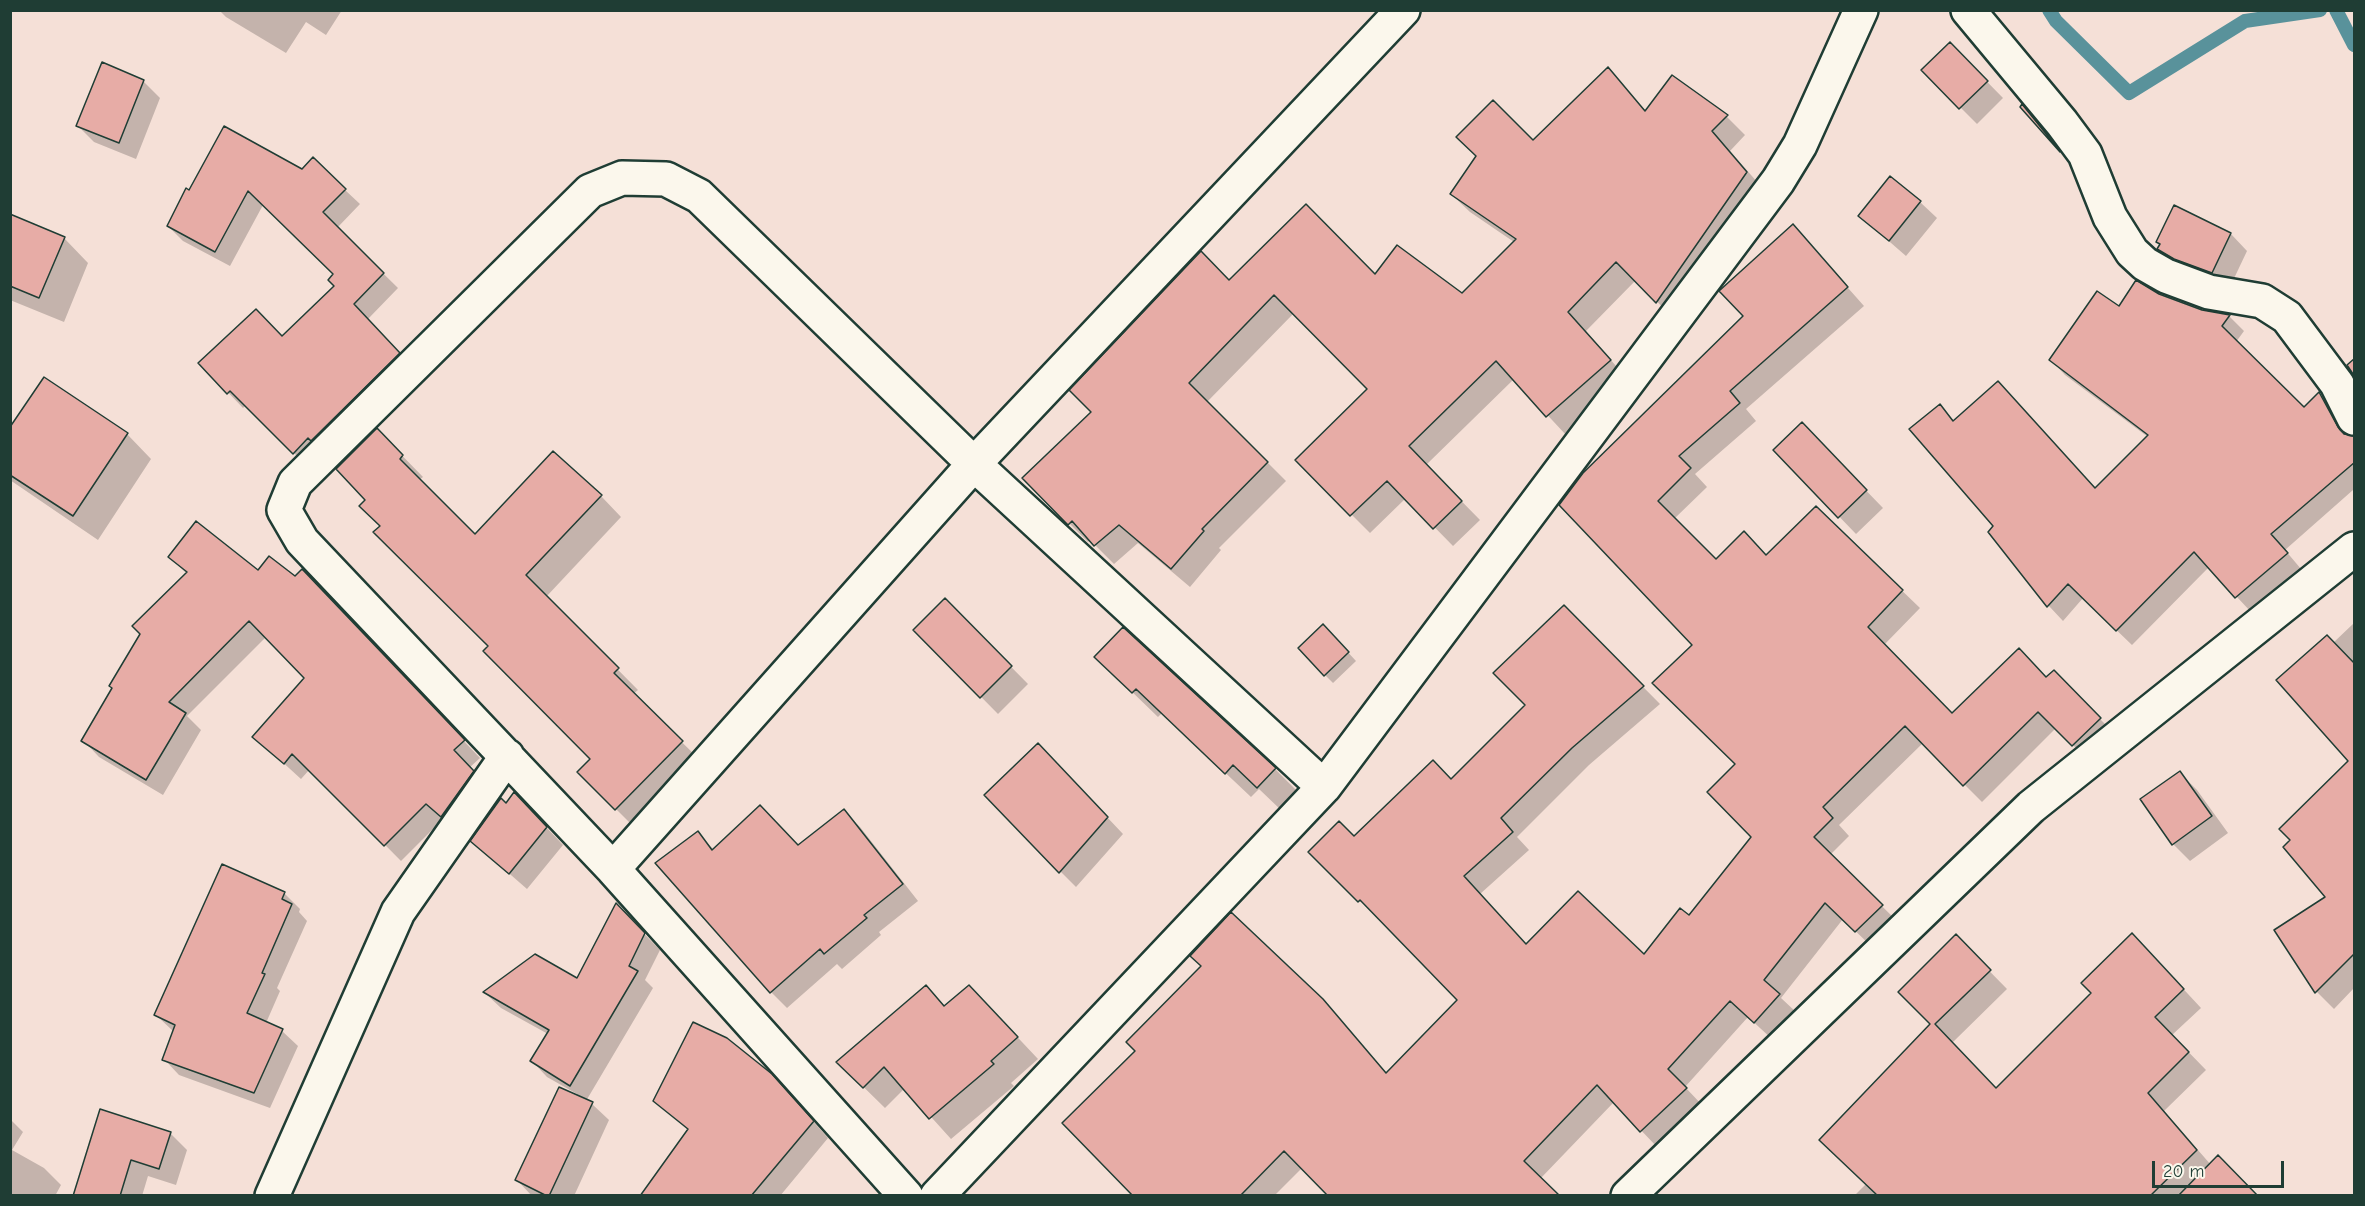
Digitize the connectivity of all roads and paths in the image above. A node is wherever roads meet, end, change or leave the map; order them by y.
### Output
1 (1403, 10) edge
2 (1861, 10) edge
3 (1968, 10) edge
4 (2355, 418) edge
5 (974, 464) junction
6 (2355, 549) edge
7 (507, 756) junction
8 (1324, 787) junction
9 (613, 869) junction
10 (272, 1196) edge
11 (906, 1196) edge
12 (938, 1196) edge
13 (1628, 1196) edge

1 - 5 street
2 - 8 street
3 - 4 street
5 - 7 street
5 - 8 street
5 - 9 street
6 - 13 street
7 - 9 street
7 - 10 street
8 - 12 street
9 - 11 street

